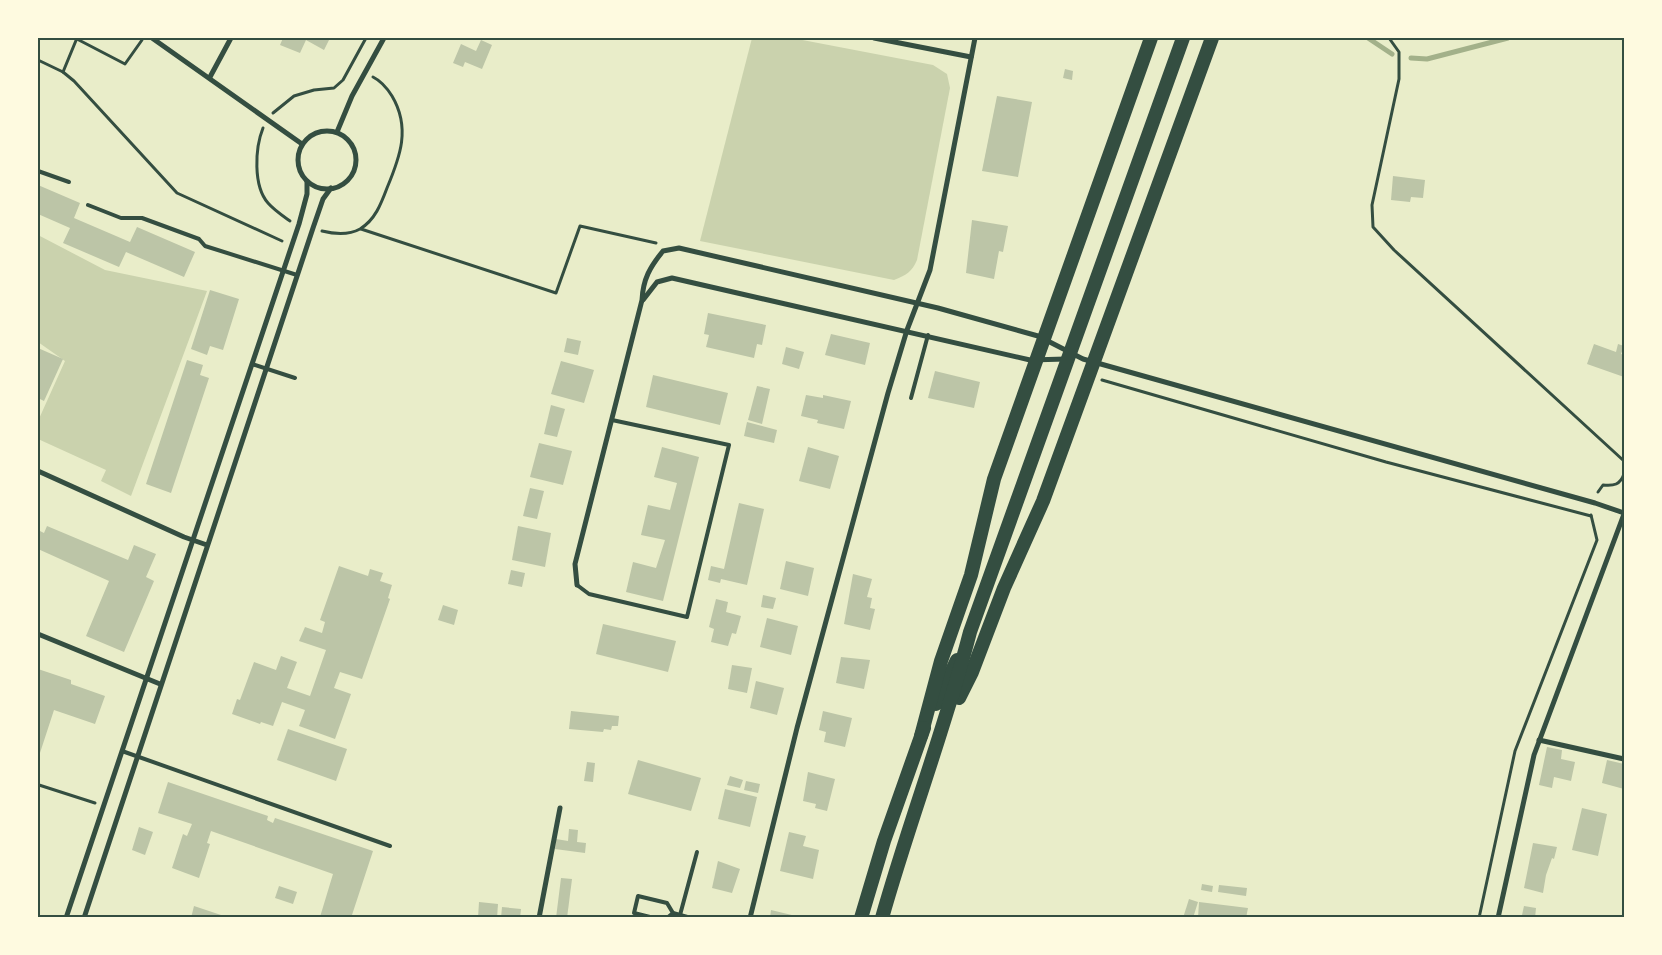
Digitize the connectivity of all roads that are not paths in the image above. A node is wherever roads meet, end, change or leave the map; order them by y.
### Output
1 (152, 38) edge
2 (231, 38) edge
3 (384, 38) edge
4 (874, 38) edge
5 (975, 38) edge
6 (1151, 38) edge
7 (1183, 38) edge
8 (1212, 38) edge
9 (971, 57) junction
10 (210, 77) junction
11 (337, 132) junction
12 (302, 144) junction
13 (38, 171) edge
14 (307, 181) junction
15 (69, 182) dead end
16 (331, 188) junction
17 (88, 205) dead end
18 (283, 270) junction
19 (297, 275) junction
20 (642, 300) junction
21 (918, 302) junction
22 (907, 330) junction
23 (928, 335) junction
24 (1084, 359) junction
25 (252, 364) junction
26 (267, 368) junction
27 (295, 378) dead end
28 (912, 398) dead end
29 (612, 420) junction
30 (38, 471) edge
31 (1624, 513) edge
32 (192, 540) junction
33 (207, 545) junction
34 (576, 585) joint
35 (970, 632) junction
36 (38, 634) edge
37 (146, 680) junction
38 (160, 684) junction
39 (921, 736) junction
40 (939, 736) junction
41 (1540, 740) junction
42 (122, 751) junction
43 (138, 757) junction
44 (1624, 759) edge
45 (560, 808) dead end
46 (390, 846) dead end
47 (697, 852) dead end
48 (673, 913) junction
49 (680, 915) junction
50 (66, 918) edge
51 (84, 918) edge
52 (539, 918) edge
53 (654, 918) edge
54 (667, 918) edge
55 (691, 918) edge
56 (750, 918) edge
57 (861, 918) edge
58 (882, 918) edge
59 (1498, 918) edge

1 - 10 street
2 - 10 street
3 - 11 street
4 - 9 street
5 - 9 street
6 - 39 highway
7 - 35 highway
8 - 40 highway
9 - 21 street
10 - 12 street
11 - 12 street
11 - 16 street
12 - 14 street
13 - 15 lane
14 - 16 street
14 - 18 street
16 - 19 street
17 - 18 lane
18 - 19 lane
18 - 25 street
19 - 26 street
20 - 21 street
20 - 22 street
20 - 29 street
21 - 22 street
21 - 24 street
22 - 23 street
22 - 56 street
23 - 24 street
23 - 28 lane
24 - 31 street
25 - 26 lane
25 - 32 street
26 - 27 lane
26 - 33 street
29 - 34 street
29 - 34 lane
30 - 32 street
31 - 41 street
32 - 33 street
32 - 37 street
33 - 38 street
35 - 39 highway
35 - 40 highway
36 - 37 street
37 - 38 street
37 - 42 street
38 - 43 street
39 - 57 highway
40 - 58 highway
41 - 44 street
41 - 59 street
42 - 43 lane
42 - 50 street
43 - 46 lane
43 - 51 street
45 - 52 street
47 - 49 lane
48 - 49 lane
48 - 53 lane
48 - 54 lane
49 - 55 lane

